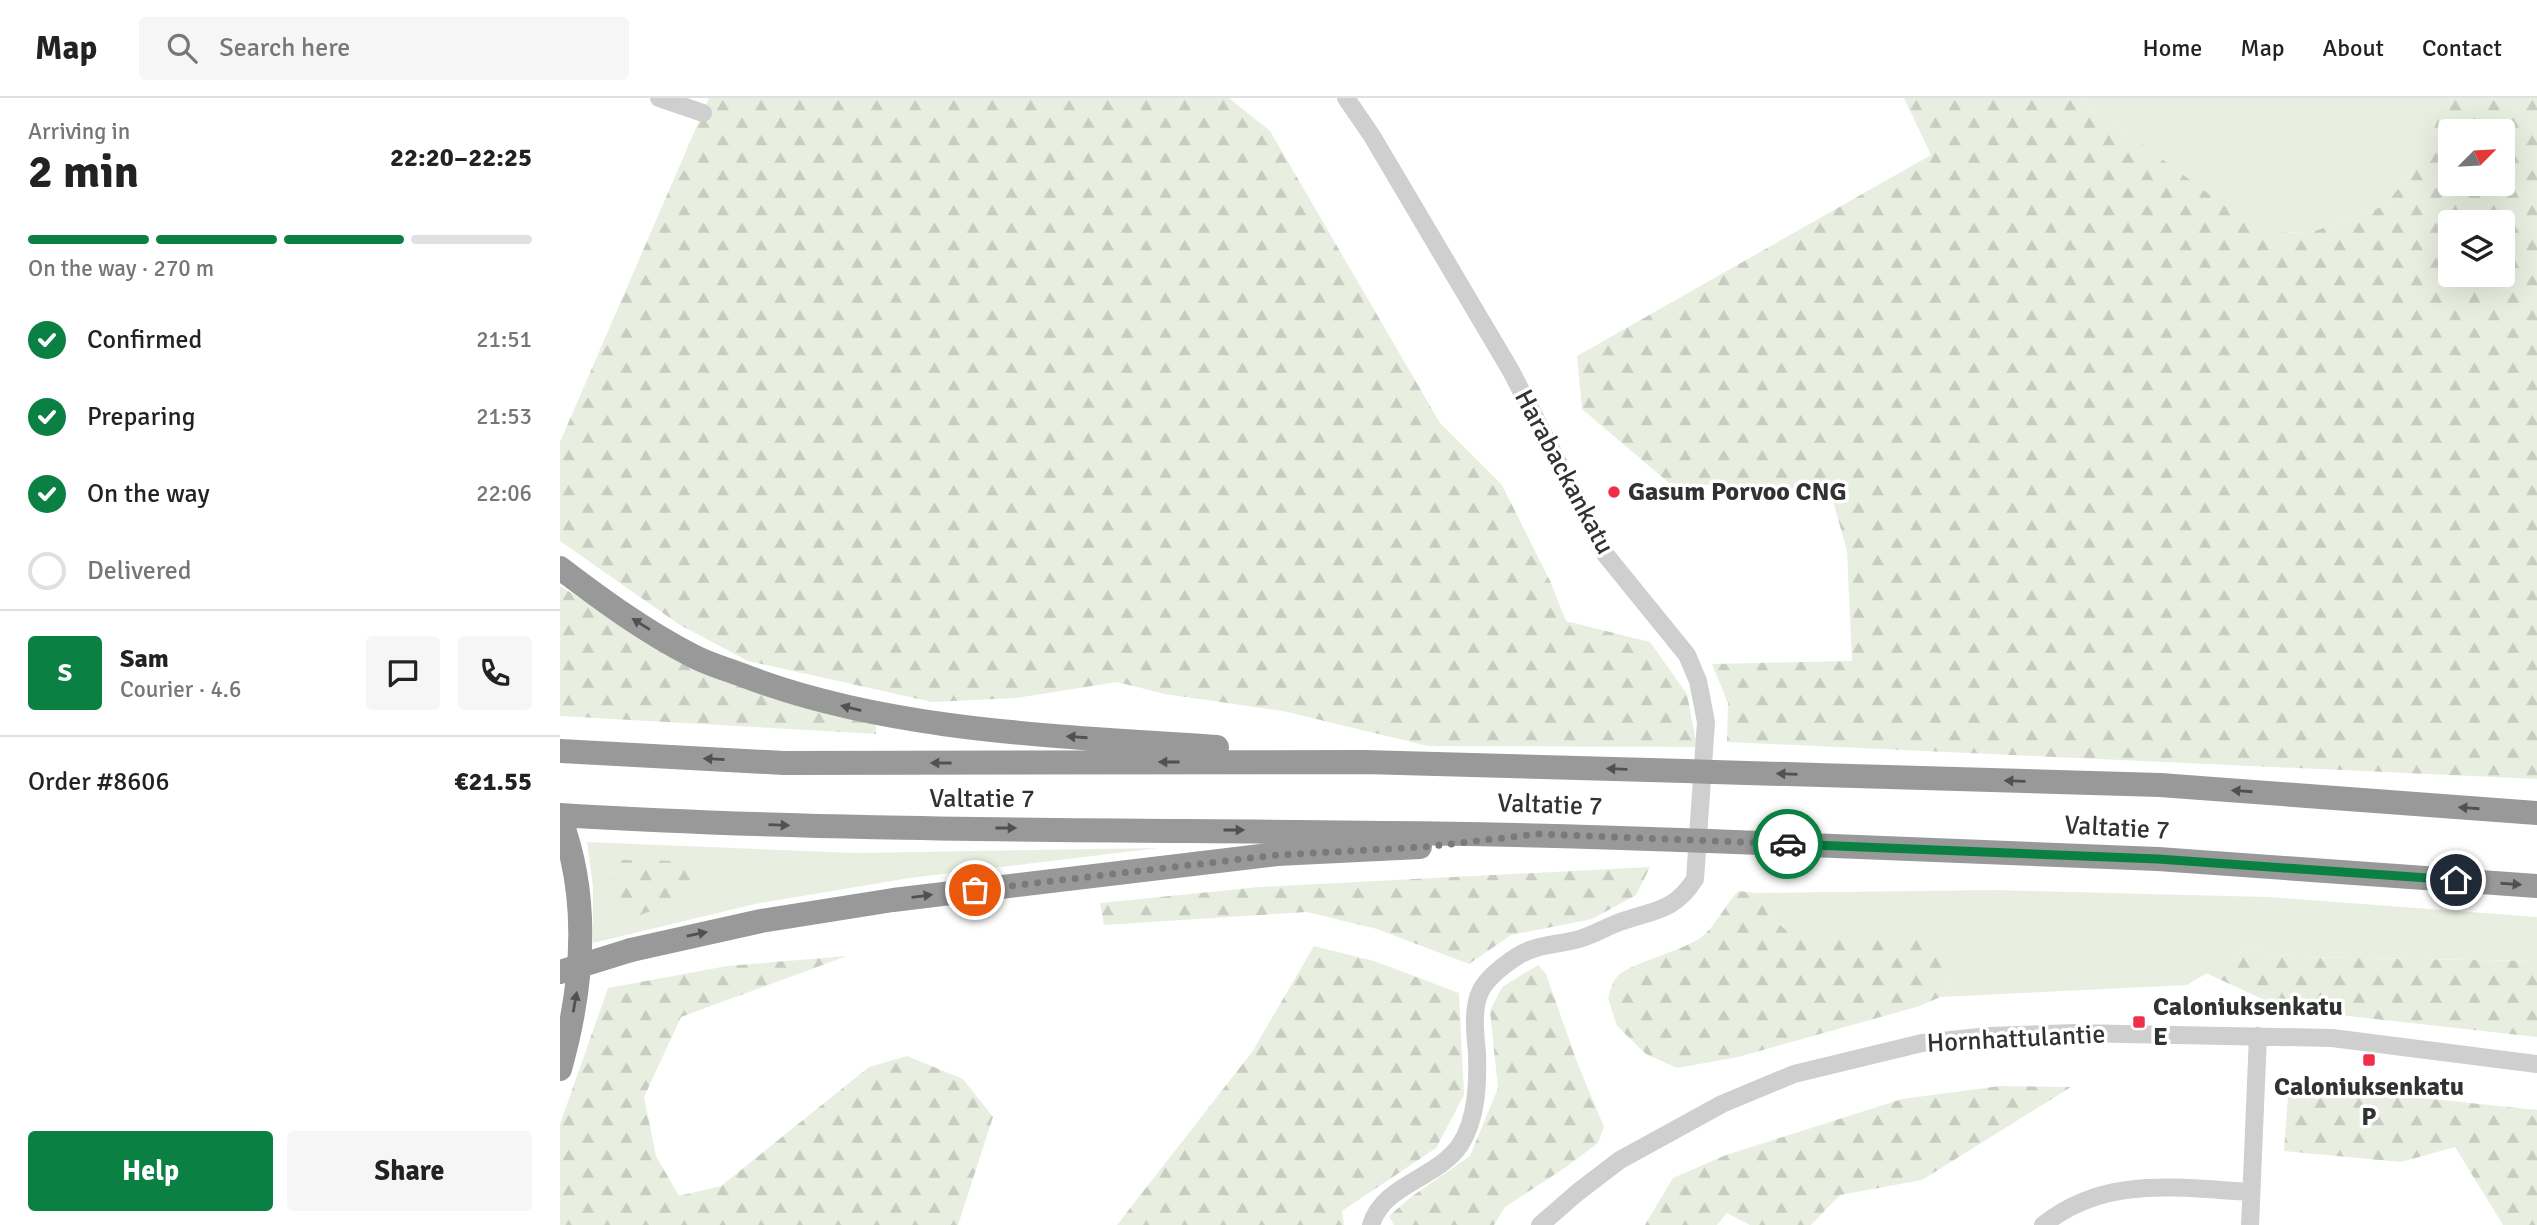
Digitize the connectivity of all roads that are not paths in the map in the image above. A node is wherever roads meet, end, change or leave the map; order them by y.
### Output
1 (659, 98) edge
2 (1346, 98) edge
3 (703, 113) dead end
4 (560, 568) edge
5 (572, 752) edge
6 (1364, 762) junction
7 (2537, 813) edge
8 (560, 816) edge
9 (1538, 834) junction
10 (2537, 886) edge
11 (560, 972) edge
12 (2258, 1036) junction
13 (2537, 1064) edge
14 (560, 1069) edge
15 (2251, 1192) junction
16 (1371, 1225) edge
17 (1540, 1225) edge
18 (2043, 1225) edge
19 (2250, 1225) edge

1 - 3 street
2 - 16 street, Harabackankatu
6 -> 4 highway
6 -> 5 highway, Valtatie 7
7 -> 6 highway, Valtatie 7, bridge
8 -> 9 highway, Valtatie 7
14 -> 8 highway
9 -> 10 highway, Valtatie 7, bridge
11 -> 9 highway, bridge
12 - 13 street, Hornhattulantie
12 - 15 street
12 - 17 street, Hornhattulantie
15 - 18 street
15 - 19 street

